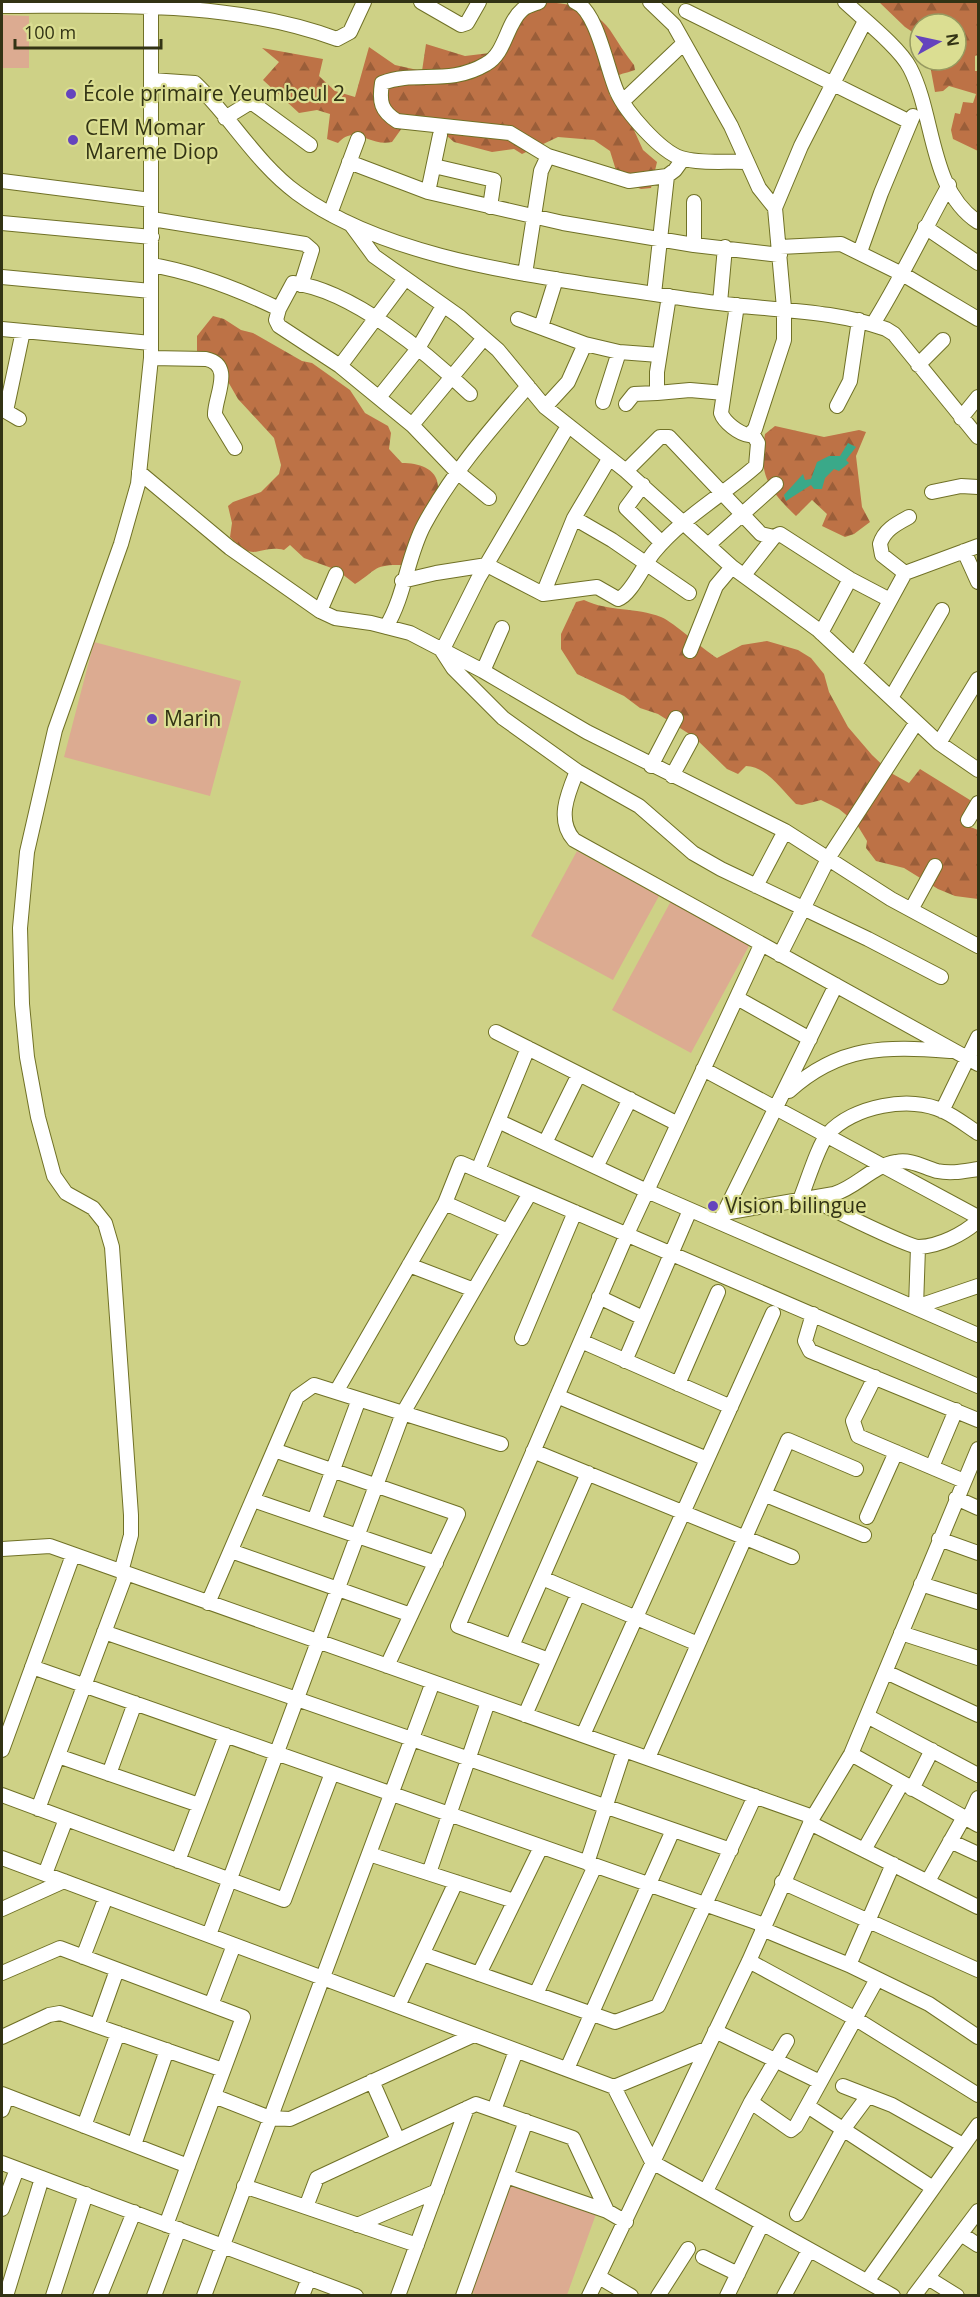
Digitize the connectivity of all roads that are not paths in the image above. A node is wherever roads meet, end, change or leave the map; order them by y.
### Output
1 (364, 2) edge
2 (421, 2) edge
3 (479, 2) edge
4 (539, 2) edge
5 (575, 2) edge
6 (650, 2) edge
7 (845, 2) edge
8 (151, 4) edge
9 (2, 6) edge
10 (689, 6) edge
11 (445, 8) edge
12 (865, 21) junction
13 (674, 25) junction
14 (684, 44) junction
15 (151, 80) junction
16 (835, 85) junction
17 (623, 101) junction
18 (922, 102) junction
19 (225, 118) junction
20 (910, 122) junction
21 (440, 135) dead end
22 (358, 139) dead end
23 (310, 145) dead end
24 (548, 156) junction
25 (683, 159) junction
26 (348, 162) junction
27 (746, 162) junction
28 (434, 166) junction
29 (667, 176) junction
30 (2, 181) edge
31 (949, 186) junction
32 (428, 192) junction
33 (151, 200) junction
34 (694, 202) dead end
35 (490, 207) junction
36 (775, 208) junction
37 (330, 214) junction
38 (535, 216) junction
39 (152, 219) junction
40 (978, 222) edge
41 (2, 223) edge
42 (352, 226) junction
43 (925, 228) junction
44 (152, 237) junction
45 (661, 240) junction
46 (694, 245) junction
47 (725, 247) junction
48 (780, 251) junction
49 (860, 252) junction
50 (978, 263) edge
51 (153, 265) junction
52 (525, 274) junction
53 (904, 275) junction
54 (2, 277) edge
55 (405, 279) junction
56 (556, 279) junction
57 (301, 285) junction
58 (151, 291) junction
59 (654, 294) junction
60 (669, 296) junction
61 (720, 303) junction
62 (737, 305) junction
63 (443, 306) junction
64 (784, 308) junction
65 (279, 309) junction
66 (376, 319) junction
67 (518, 319) dead end
68 (978, 319) edge
69 (859, 320) junction
70 (873, 324) junction
71 (541, 327) junction
72 (2, 329) edge
73 (23, 331) junction
74 (484, 338) junction
75 (943, 339) dead end
76 (151, 343) junction
77 (585, 344) junction
78 (417, 350) junction
79 (619, 352) junction
80 (659, 355) junction
81 (151, 357) junction
82 (340, 366) junction
83 (918, 366) junction
84 (452, 377) junction
85 (528, 386) junction
86 (657, 393) junction
87 (724, 393) junction
88 (470, 394) dead end
89 (380, 396) junction
90 (978, 397) edge
91 (603, 402) dead end
92 (626, 404) dead end
93 (837, 406) dead end
94 (545, 407) junction
95 (4, 410) edge
96 (961, 418) junction
97 (19, 419) dead end
98 (412, 425) junction
99 (568, 426) junction
100 (752, 433) junction
101 (978, 437) edge
102 (235, 448) dead end
103 (609, 459) junction
104 (456, 471) junction
105 (626, 471) junction
106 (139, 472) junction
107 (776, 484) dead end
108 (643, 485) junction
109 (978, 487) edge
110 (932, 492) dead end
111 (724, 494) junction
112 (489, 498) dead end
113 (741, 513) junction
114 (909, 517) dead end
115 (574, 518) junction
116 (682, 522) junction
117 (774, 537) junction
118 (662, 543) junction
119 (708, 545) junction
120 (978, 546) edge
121 (964, 550) junction
122 (646, 562) junction
123 (487, 565) junction
124 (732, 567) junction
125 (905, 573) junction
126 (336, 574) dead end
127 (744, 575) junction
128 (850, 579) junction
129 (402, 581) junction
130 (978, 582) edge
131 (543, 594) junction
132 (689, 594) dead end
133 (890, 600) junction
134 (942, 610) dead end
135 (320, 611) junction
136 (386, 627) junction
137 (502, 628) dead end
138 (821, 633) junction
139 (442, 651) junction
140 (690, 651) dead end
141 (856, 663) junction
142 (483, 671) junction
143 (978, 679) edge
144 (891, 698) junction
145 (676, 718) dead end
146 (916, 723) junction
147 (691, 741) dead end
148 (939, 743) junction
149 (978, 753) edge
150 (651, 766) junction
151 (976, 768) edge
152 (576, 771) junction
153 (672, 776) junction
154 (978, 803) edge
155 (968, 820) dead end
156 (785, 831) junction
157 (829, 858) junction
158 (935, 866) dead end
159 (756, 886) junction
160 (912, 908) junction
161 (803, 909) junction
162 (761, 945) junction
163 (978, 946) edge
164 (780, 955) junction
165 (941, 977) dead end
166 (836, 985) junction
167 (737, 998) junction
168 (496, 1032) dead end
169 (978, 1037) edge
170 (810, 1040) junction
171 (528, 1048) junction
172 (967, 1058) edge
173 (704, 1069) junction
174 (579, 1074) junction
175 (784, 1095) junction
176 (630, 1099) junction
177 (777, 1109) junction
178 (942, 1111) junction
179 (498, 1121) junction
180 (678, 1124) junction
181 (978, 1133) edge
182 (826, 1135) junction
183 (545, 1143) junction
184 (885, 1166) junction
185 (597, 1167) junction
186 (978, 1168) edge
187 (478, 1170) junction
188 (647, 1191) junction
189 (530, 1193) junction
190 (806, 1200) junction
191 (445, 1203) junction
192 (690, 1210) junction
193 (575, 1212) junction
194 (722, 1217) junction
195 (978, 1219) edge
196 (508, 1231) junction
197 (627, 1234) junction
198 (918, 1247) junction
199 (671, 1253) junction
200 (409, 1265) junction
201 (978, 1286) edge
202 (474, 1290) junction
203 (718, 1292) dead end
204 (599, 1298) junction
205 (916, 1308) junction
206 (773, 1312) dead end
207 (813, 1314) junction
208 (643, 1318) junction
209 (978, 1335) edge
210 (522, 1338) dead end
211 (581, 1341) junction
212 (625, 1360) junction
213 (875, 1377) junction
214 (678, 1384) junction
215 (978, 1386) edge
216 (336, 1392) junction
217 (557, 1396) junction
218 (359, 1399) junction
219 (731, 1407) junction
220 (956, 1410) junction
221 (403, 1413) junction
222 (978, 1420) edge
223 (501, 1444) dead end
224 (274, 1450) junction
225 (978, 1450) edge
226 (533, 1451) junction
227 (896, 1452) junction
228 (707, 1460) junction
229 (932, 1467) junction
230 (333, 1470) junction
231 (856, 1470) dead end
232 (588, 1473) junction
233 (964, 1481) junction
234 (376, 1485) junction
235 (766, 1495) junction
236 (956, 1498) junction
237 (253, 1500) junction
238 (978, 1508) edge
239 (683, 1512) junction
240 (867, 1517) dead end
241 (314, 1521) junction
242 (864, 1535) dead end
243 (357, 1536) junction
244 (745, 1537) junction
245 (939, 1539) junction
246 (4, 1549) edge
247 (231, 1551) junction
248 (978, 1553) edge
249 (73, 1555) junction
250 (792, 1557) dead end
251 (2, 1562) edge
252 (436, 1563) junction
253 (123, 1573) junction
254 (542, 1578) junction
255 (921, 1584) junction
256 (338, 1589) junction
257 (578, 1594) junction
258 (978, 1602) edge
259 (208, 1603) junction
260 (411, 1615) junction
261 (636, 1618) junction
262 (104, 1632) junction
263 (901, 1633) junction
264 (318, 1641) junction
265 (698, 1644) junction
266 (512, 1646) junction
267 (978, 1658) edge
268 (549, 1660) junction
269 (387, 1666) junction
270 (32, 1667) junction
271 (886, 1672) junction
272 (433, 1682) junction
273 (84, 1685) junction
274 (297, 1699) junction
275 (488, 1702) junction
276 (135, 1703) junction
277 (976, 1708) edge
278 (525, 1715) junction
279 (867, 1716) junction
280 (6, 1722) edge
281 (583, 1735) junction
282 (226, 1736) junction
283 (412, 1739) junction
284 (2, 1750) edge
285 (624, 1750) junction
286 (932, 1750) junction
287 (277, 1753) junction
288 (851, 1754) junction
289 (58, 1756) junction
290 (648, 1758) junction
291 (469, 1759) junction
292 (332, 1773) junction
293 (109, 1774) junction
294 (978, 1775) edge
295 (907, 1786) junction
296 (392, 1794) junction
297 (2, 1795) edge
298 (755, 1796) junction
299 (978, 1798) edge
300 (199, 1805) junction
301 (606, 1806) junction
302 (38, 1809) junction
303 (449, 1814) junction
304 (66, 1819) junction
305 (812, 1820) junction
306 (970, 1821) edge
307 (673, 1830) junction
308 (950, 1841) junction
309 (541, 1847) junction
310 (731, 1850) junction
311 (864, 1850) junction
312 (369, 1854) junction
313 (978, 1854) edge
314 (2, 1858) edge
315 (178, 1860) junction
316 (893, 1864) junction
317 (591, 1865) junction
318 (429, 1873) junction
319 (45, 1874) junction
320 (230, 1880) junction
321 (64, 1881) junction
322 (928, 1881) junction
323 (456, 1882) junction
324 (782, 1882) junction
325 (649, 1885) junction
326 (106, 1897) junction
327 (514, 1901) junction
328 (705, 1904) junction
329 (978, 1908) edge
330 (2, 1909) edge
331 (868, 1920) junction
332 (763, 1927) junction
333 (209, 1935) junction
334 (234, 1945) junction
335 (423, 1954) junction
336 (83, 1957) junction
337 (749, 1961) junction
338 (849, 1965) junction
339 (117, 1970) junction
340 (978, 1970) edge
341 (2, 1973) edge
342 (478, 1974) junction
343 (323, 1978) junction
344 (877, 1979) junction
345 (536, 1994) junction
346 (211, 2005) junction
347 (398, 2006) junction
348 (591, 2013) junction
349 (856, 2019) junction
350 (97, 2026) junction
351 (715, 2031) junction
352 (118, 2033) junction
353 (474, 2035) junction
354 (2, 2037) edge
355 (978, 2037) edge
356 (787, 2041) dead end
357 (706, 2049) junction
358 (167, 2050) junction
359 (516, 2050) junction
360 (775, 2062) junction
361 (567, 2069) junction
362 (223, 2070) junction
363 (372, 2081) junction
364 (820, 2082) junction
365 (843, 2086) dead end
366 (614, 2087) junction
367 (4, 2095) edge
368 (978, 2095) edge
369 (214, 2096) junction
370 (868, 2096) junction
371 (751, 2102) junction
372 (809, 2107) junction
373 (468, 2108) junction
374 (2, 2110) edge
375 (494, 2110) junction
376 (270, 2118) junction
377 (526, 2121) junction
378 (978, 2125) edge
379 (84, 2126) junction
380 (842, 2131) junction
381 (398, 2140) junction
382 (134, 2145) junction
383 (963, 2145) junction
384 (652, 2162) junction
385 (2, 2163) edge
386 (188, 2166) junction
387 (17, 2169) junction
388 (506, 2176) junction
389 (42, 2178) junction
390 (244, 2186) junction
391 (933, 2188) junction
392 (437, 2191) junction
393 (706, 2191) junction
394 (86, 2194) junction
395 (306, 2207) junction
396 (2, 2209) edge
397 (607, 2211) junction
398 (978, 2211) edge
399 (134, 2212) junction
400 (797, 2214) dead end
401 (626, 2222) junction
402 (762, 2224) junction
403 (357, 2225) junction
404 (173, 2227) junction
405 (961, 2234) junction
406 (222, 2245) junction
407 (417, 2245) junction
408 (978, 2246) edge
409 (688, 2249) dead end
410 (809, 2250) junction
411 (703, 2257) dead end
412 (738, 2274) junction
413 (599, 2277) junction
414 (309, 2278) junction
415 (928, 2278) junction
416 (868, 2280) junction
417 (790, 2294) edge
418 (6, 2295) edge
419 (53, 2295) edge
420 (100, 2295) edge
421 (154, 2295) edge
422 (204, 2295) edge
423 (302, 2295) edge
424 (356, 2295) edge
425 (398, 2295) edge
426 (463, 2295) edge
427 (591, 2295) edge
428 (631, 2295) edge
429 (658, 2295) edge
430 (727, 2295) edge
431 (893, 2295) edge
432 (914, 2295) edge
433 (957, 2295) edge

1 - 8 street
2 - 11 street
3 - 11 street
4 - 24 street
5 - 17 street
6 - 13 street
7 - 12 street
8 - 9 street
8 - 15 street
10 - 13 street
10 - 16 street
12 - 16 street
12 - 18 street
13 - 14 street
14 - 17 street
14 - 27 street
15 - 19 street
15 - 33 street
16 - 20 street
16 - 36 street
17 - 25 street
18 - 20 street
18 - 31 street
19 - 23 street
19 - 37 street
20 - 49 street
21 - 28 street
22 - 26 street
24 - 29 street
24 - 38 street
25 - 27 street
25 - 29 street
26 - 32 street
26 - 37 street
27 - 36 street
28 - 32 street
28 - 35 street
29 - 45 street
30 - 33 street
31 - 40 street
31 - 43 street
32 - 35 street
33 - 39 street
34 - 46 street
35 - 38 street
36 - 48 street
37 - 42 street
38 - 45 street
38 - 52 street
39 - 44 street
39 - 57 street
41 - 44 street
42 - 52 street
42 - 55 street
43 - 50 street
43 - 53 street
44 - 51 street
45 - 46 street
45 - 59 street
46 - 47 street
47 - 48 street
47 - 61 street
48 - 49 street
48 - 64 street
49 - 53 street
51 - 58 street
51 - 65 street
52 - 56 street
53 - 68 street
53 - 70 street
54 - 58 street
55 - 63 street
55 - 66 street
56 - 59 street
56 - 71 street
57 - 65 street
57 - 66 street
58 - 76 street
59 - 60 street
60 - 61 street
60 - 80 street
61 - 62 street
62 - 64 street
62 - 87 street
63 - 74 street
63 - 78 street
64 - 69 street
64 - 100 street
65 - 82 street
66 - 78 street
66 - 82 street
67 - 71 street
69 - 70 street
69 - 93 street
70 - 83 street
71 - 77 street
72 - 73 street
73 - 76 street
73 - 95 street
74 - 84 street
74 - 85 street
75 - 83 street
76 - 81 street
77 - 79 street
77 - 94 street
78 - 84 street
78 - 89 street
79 - 80 street
79 - 91 street
80 - 86 street
81 - 102 street
81 - 106 street
82 - 89 street
83 - 96 street
84 - 88 street
84 - 98 street
85 - 94 street
85 - 104 street
86 - 87 street
86 - 92 street
87 - 100 street
89 - 98 street
90 - 96 street
94 - 99 street
95 - 97 street
96 - 101 street
98 - 104 street
99 - 103 street
99 - 123 street
100 - 111 street
103 - 105 street
103 - 115 street
104 - 112 street
104 - 129 street
105 - 108 street
105 - 111 street
106 - 135 street
106 - 253 street
107 - 113 street
108 - 116 street
108 - 118 street
109 - 110 street
111 - 113 street
111 - 116 street
113 - 117 street
113 - 119 street
114 - 125 street
115 - 122 street
115 - 131 street
116 - 118 street
116 - 119 street
117 - 127 street
117 - 128 street
118 - 122 street
119 - 124 street
120 - 121 street
121 - 125 street
121 - 130 street
122 - 131 street
122 - 132 street
123 - 129 street
123 - 131 street
123 - 139 street
124 - 127 street
124 - 140 street
125 - 133 street
126 - 135 street
127 - 138 street
128 - 133 street
128 - 138 street
129 - 136 street
133 - 141 street
134 - 144 street
135 - 136 street
136 - 139 street
137 - 142 street
138 - 141 street
139 - 142 street
139 - 152 street
141 - 144 street
142 - 150 street
143 - 148 street
144 - 146 street
145 - 150 street
146 - 148 street
146 - 157 street
147 - 153 street
148 - 151 street
149 - 151 street
150 - 153 street
152 - 159 street
152 - 162 street
153 - 156 street
154 - 155 street
156 - 157 street
156 - 159 street
157 - 160 street
157 - 161 street
158 - 160 street
159 - 161 street
160 - 163 street
161 - 164 street
161 - 165 street
162 - 164 street
162 - 167 street
164 - 166 street
166 - 170 street
166 - 172 street
167 - 170 street
167 - 173 street
168 - 171 street
169 - 172 street
170 - 175 street
171 - 174 street
171 - 179 street
172 - 175 street
172 - 178 street
173 - 177 street
173 - 180 street
174 - 176 street
174 - 183 street
175 - 177 street
176 - 180 street
176 - 185 street
177 - 182 street
177 - 194 street
178 - 181 street
178 - 182 street
179 - 183 street
179 - 187 street
180 - 188 street
182 - 184 street
182 - 190 street
183 - 185 street
184 - 186 street
184 - 190 street
184 - 195 street
185 - 188 street
187 - 189 street
187 - 191 street
188 - 192 street
188 - 197 street
189 - 193 street
189 - 196 street
190 - 194 street
190 - 198 street
191 - 196 street
191 - 200 street
192 - 194 street
192 - 199 street
193 - 197 street
193 - 210 street
194 - 205 street
195 - 198 street
196 - 202 street
197 - 199 street
197 - 204 street
198 - 205 street
199 - 207 street
199 - 208 street
200 - 202 street
200 - 216 street
201 - 205 street
202 - 221 street
203 - 214 street
204 - 208 street
204 - 211 street
205 - 209 street
206 - 219 street
207 - 213 street
207 - 215 street
208 - 212 street
211 - 212 street
211 - 217 street
212 - 214 street
213 - 220 street
213 - 227 street
214 - 219 street
216 - 218 street
216 - 224 street
217 - 226 street
217 - 228 street
218 - 221 street
218 - 230 street
219 - 228 street
220 - 222 street
220 - 229 street
221 - 223 street
221 - 234 street
224 - 230 street
224 - 237 street
225 - 233 street
226 - 232 street
226 - 266 street
227 - 229 street
227 - 240 street
228 - 239 street
229 - 233 street
230 - 234 street
230 - 241 street
231 - 235 street
232 - 239 street
232 - 254 street
233 - 236 street
234 - 243 street
234 - 252 street
235 - 242 street
235 - 244 street
236 - 238 street
236 - 245 street
237 - 241 street
237 - 247 street
239 - 244 street
239 - 261 street
241 - 243 street
243 - 252 street
243 - 256 street
244 - 250 street
244 - 265 street
245 - 248 street
245 - 255 street
246 - 249 street
246 - 251 street
247 - 256 street
247 - 259 street
249 - 253 street
249 - 270 street
252 - 260 street
253 - 259 street
253 - 262 street
254 - 257 street
254 - 266 street
255 - 258 street
255 - 263 street
256 - 260 street
256 - 264 street
257 - 261 street
257 - 268 street
259 - 264 street
260 - 269 street
261 - 265 street
261 - 281 street
262 - 273 street
262 - 274 street
263 - 267 street
263 - 271 street
264 - 269 street
264 - 274 street
265 - 290 street
266 - 268 street
268 - 278 street
269 - 272 street
270 - 273 street
270 - 280 street
271 - 277 street
271 - 279 street
272 - 275 street
272 - 283 street
273 - 276 street
273 - 289 street
274 - 283 street
274 - 287 street
275 - 278 street
275 - 291 street
276 - 282 street
276 - 293 street
278 - 281 street
279 - 286 street
279 - 288 street
280 - 284 street
281 - 285 street
282 - 287 street
282 - 300 street
283 - 291 street
283 - 296 street
285 - 290 street
285 - 301 street
286 - 294 street
286 - 295 street
287 - 292 street
287 - 320 street
288 - 295 street
288 - 305 street
289 - 293 street
289 - 302 street
290 - 298 street
291 - 301 street
291 - 303 street
292 - 296 street
292 - 320 street
293 - 300 street
295 - 306 street
295 - 311 street
296 - 303 street
296 - 312 street
297 - 302 street
298 - 305 street
298 - 310 street
299 - 306 street
300 - 315 street
301 - 307 street
301 - 317 street
302 - 304 street
303 - 309 street
303 - 318 street
304 - 315 street
304 - 319 street
305 - 311 street
305 - 324 street
306 - 308 street
307 - 310 street
307 - 325 street
308 - 313 street
308 - 322 street
309 - 317 street
309 - 327 street
310 - 328 street
311 - 316 street
312 - 318 street
312 - 343 street
314 - 319 street
315 - 320 street
316 - 322 street
316 - 331 street
317 - 325 street
317 - 345 street
318 - 323 street
319 - 321 street
320 - 333 street
321 - 326 street
321 - 330 street
322 - 329 street
323 - 327 street
323 - 335 street
324 - 331 street
324 - 332 street
325 - 328 street
325 - 348 street
326 - 333 street
326 - 336 street
327 - 342 street
328 - 332 street
328 - 348 street
331 - 338 street
331 - 340 street
332 - 337 street
332 - 338 street
333 - 334 street
334 - 343 street
334 - 346 street
335 - 342 street
335 - 347 street
336 - 339 street
336 - 341 street
337 - 349 street
337 - 351 street
338 - 344 street
339 - 346 street
339 - 350 street
342 - 345 street
343 - 347 street
343 - 376 street
344 - 349 street
344 - 355 street
345 - 348 street
346 - 362 street
347 - 353 street
348 - 361 street
349 - 364 street
349 - 368 street
350 - 352 street
350 - 354 street
351 - 357 street
351 - 360 street
352 - 358 street
352 - 379 street
353 - 359 street
353 - 363 street
356 - 360 street
357 - 366 street
357 - 384 street
358 - 362 street
358 - 382 street
359 - 361 street
359 - 375 street
360 - 364 street
360 - 371 street
361 - 366 street
362 - 369 street
363 - 376 street
363 - 381 street
364 - 372 street
365 - 370 street
366 - 384 street
367 - 374 street
367 - 379 street
369 - 376 street
369 - 386 street
370 - 380 street
370 - 383 street
371 - 372 street
371 - 393 street
372 - 380 street
373 - 375 street
373 - 381 street
373 - 392 street
375 - 377 street
376 - 390 street
377 - 388 street
377 - 397 street
378 - 383 street
379 - 382 street
380 - 391 street
380 - 400 street
381 - 395 street
382 - 386 street
383 - 391 street
384 - 393 street
384 - 401 street
385 - 387 street
386 - 404 street
387 - 389 street
387 - 396 street
388 - 397 street
388 - 426 street
389 - 394 street
389 - 418 street
390 - 395 street
390 - 406 street
391 - 416 street
392 - 403 street
392 - 407 street
393 - 402 street
394 - 399 street
394 - 419 street
395 - 403 street
397 - 401 street
398 - 405 street
399 - 404 street
399 - 420 street
401 - 413 street
402 - 410 street
402 - 412 street
403 - 407 street
404 - 406 street
404 - 421 street
405 - 408 street
405 - 415 street
406 - 414 street
406 - 422 street
407 - 425 street
409 - 429 street
410 - 416 street
410 - 417 street
411 - 412 street
412 - 430 street
413 - 427 street
413 - 428 street
414 - 423 street
414 - 424 street
415 - 432 street
415 - 433 street
416 - 431 street

